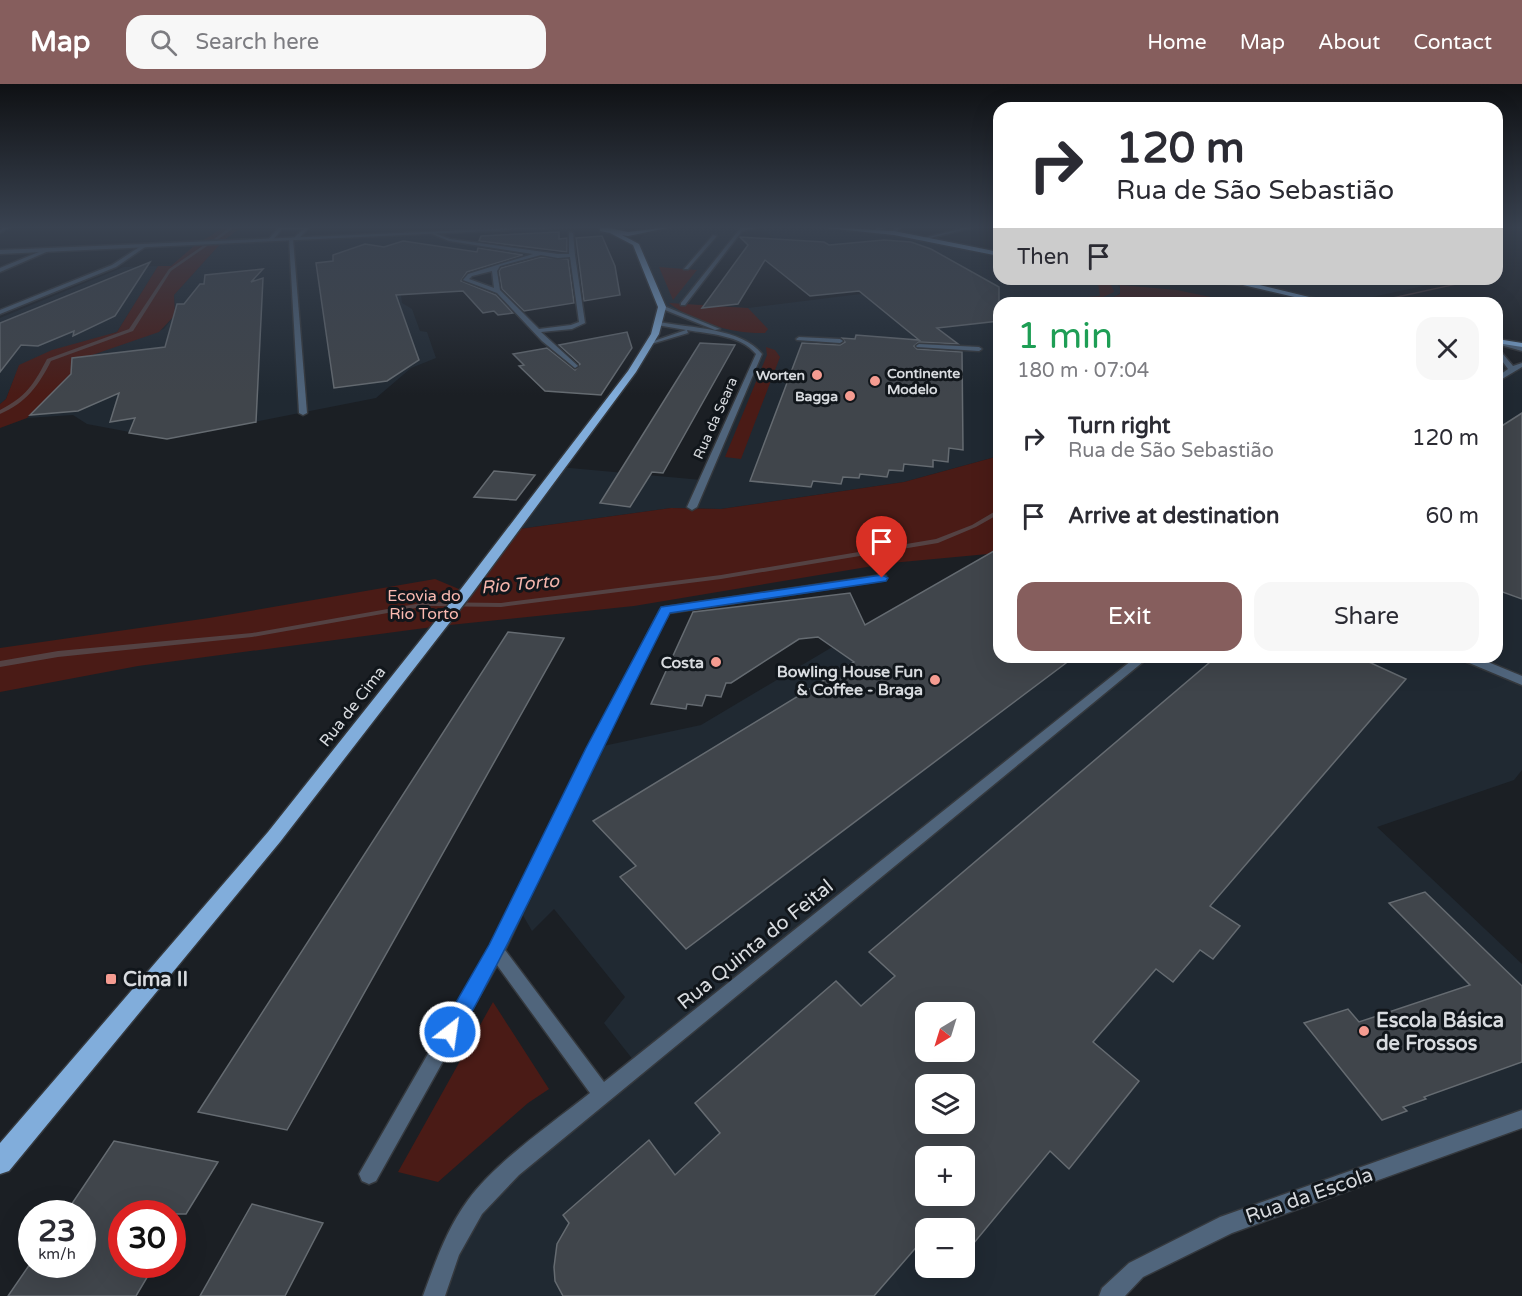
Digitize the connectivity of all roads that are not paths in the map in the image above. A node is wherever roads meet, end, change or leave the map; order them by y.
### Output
1 (73, 283) edge
2 (296, 283) edge
3 (473, 283) edge
4 (497, 283) edge
5 (576, 283) edge
6 (652, 283) edge
7 (699, 283) edge
8 (1252, 285) edge
9 (499, 292) junction
10 (1304, 297) edge
11 (682, 304) dead end
12 (662, 307) junction
13 (0, 312) edge
14 (659, 324) junction
15 (537, 331) junction
16 (693, 331) junction
17 (735, 337) junction
18 (799, 339) dead end
19 (840, 341) dead end
20 (1503, 343) edge
21 (650, 344) junction
22 (919, 346) dead end
23 (979, 349) dead end
24 (1522, 349) edge
25 (1503, 357) edge
26 (1522, 365) edge
27 (575, 366) dead end
28 (1512, 369) junction
29 (1503, 376) edge
30 (303, 413) dead end
31 (692, 507) dead end
32 (882, 578) dead end
33 (1136, 663) edge
34 (1480, 663) edge
35 (1522, 681) edge
36 (496, 951) junction
37 (602, 1095) junction
38 (1522, 1119) edge
39 (0, 1162) edge
40 (369, 1174) dead end
41 (434, 1296) edge
42 (1110, 1296) edge

1 - 13 street
2 - 30 street
3 - 9 street
4 - 9 street
5 - 15 street
6 - 12 main road
7 - 11 street
8 - 10 main road
9 - 15 street
12 - 14 main road, Rua de Cima
12 - 17 street
14 - 16 street
14 - 21 main road, Rua de Cima
15 - 27 street
16 - 17 street
16 - 21 street
17 - 31 street, Rua da Seara
18 - 19 street
20 - 24 main road
21 - 39 main road, Rua de Cima
22 - 23 street
24 - 28 street
25 - 28 street
26 - 28 street
28 - 29 street
32 - 36 street
33 - 37 street, Rua Quinta do Feital
34 - 35 street
36 - 37 street
36 - 40 street
37 - 41 street, Rua Quinta do Feital
38 - 42 street, Rua da Escola

